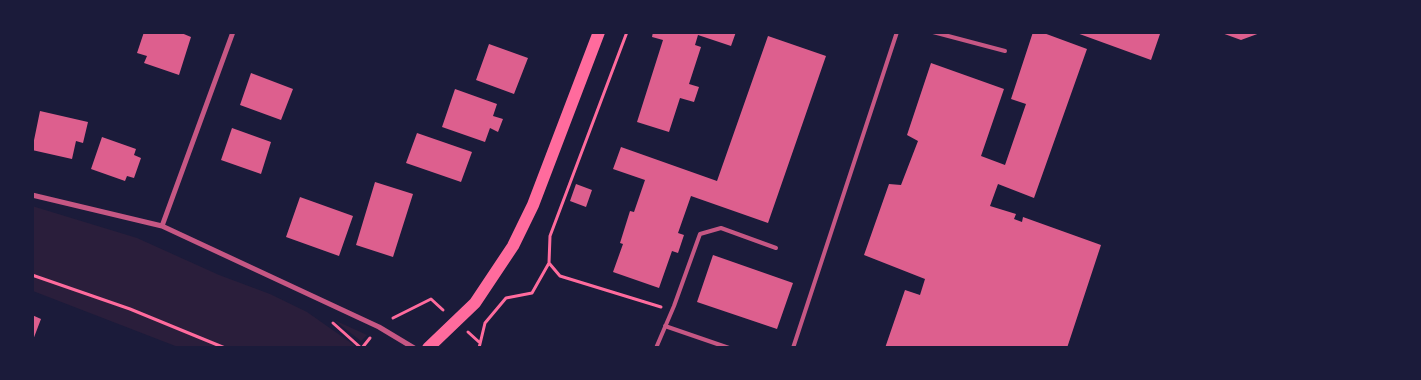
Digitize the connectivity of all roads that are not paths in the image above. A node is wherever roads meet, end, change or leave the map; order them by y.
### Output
1 (232, 32) edge
2 (599, 32) edge
3 (897, 32) edge
4 (933, 32) edge
5 (1005, 51) dead end
6 (32, 195) edge
7 (162, 226) junction
8 (776, 248) dead end
9 (665, 326) junction
10 (414, 348) edge
11 (428, 348) edge
12 (656, 348) edge
13 (729, 348) edge
14 (793, 348) edge

1 - 7 street
2 - 11 main road
3 - 14 lane
4 - 5 lane
6 - 7 street
7 - 10 street
8 - 9 lane
9 - 12 lane
9 - 13 lane

